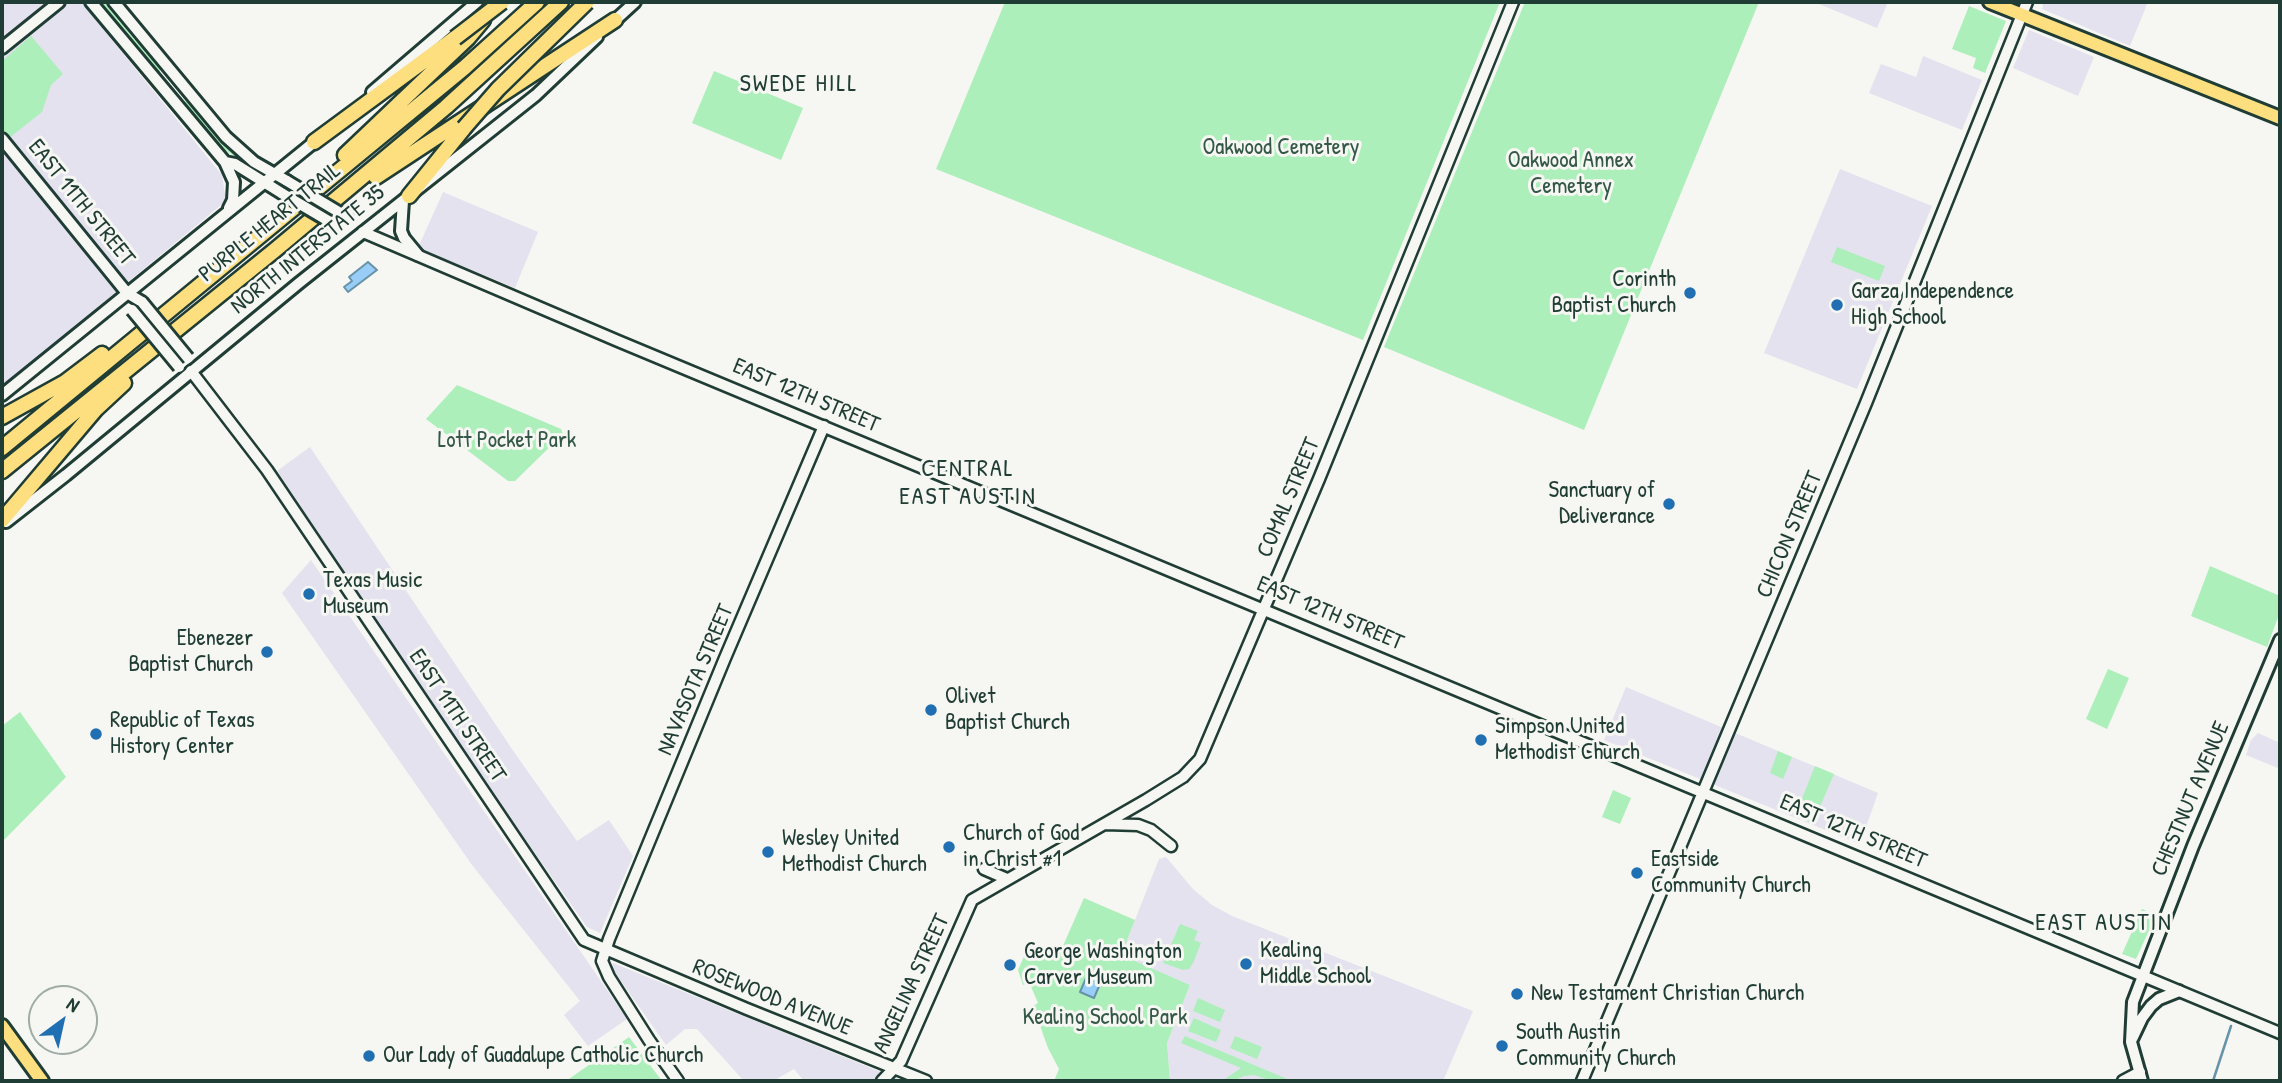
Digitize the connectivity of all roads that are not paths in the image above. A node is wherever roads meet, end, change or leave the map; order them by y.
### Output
1 (59, 2) edge
2 (91, 2) edge
3 (114, 2) edge
4 (477, 2) edge
5 (496, 2) edge
6 (502, 2) edge
7 (537, 2) edge
8 (561, 2) edge
9 (587, 2) edge
10 (635, 2) edge
11 (1513, 2) edge
12 (1990, 2) edge
13 (2024, 8) edge
14 (621, 11) edge
15 (5, 46) edge
16 (2280, 118) edge
17 (2, 139) edge
18 (314, 142) junction
19 (225, 162) junction
20 (274, 174) junction
21 (264, 183) junction
22 (406, 198) junction
23 (226, 213) junction
24 (363, 232) junction
25 (262, 234) junction
26 (275, 250) junction
27 (418, 255) junction
28 (225, 264) junction
29 (226, 289) junction
30 (127, 293) junction
31 (191, 371) junction
32 (2, 395) edge
33 (2, 417) edge
34 (824, 426) junction
35 (2, 448) edge
36 (2, 471) edge
37 (2, 523) edge
38 (1264, 609) junction
39 (2280, 640) edge
40 (1703, 792) junction
41 (1105, 824) junction
42 (1171, 846) dead end
43 (984, 869) dead end
44 (1007, 879) junction
45 (972, 900) joint
46 (605, 949) junction
47 (2142, 976) junction
48 (2179, 991) junction
49 (2, 1026) edge
50 (2280, 1033) edge
51 (2131, 1042) junction
52 (895, 1069) junction
53 (2141, 1077) edge
54 (42, 1081) edge
55 (678, 1081) edge
56 (882, 1081) edge
57 (926, 1081) edge
58 (1582, 1081) edge
59 (2123, 1081) edge

1 - 15 main road
2 - 19 main road, EAST 12TH STREET
3 - 20 main road, EAST 12TH STREET
4 - 18 main road
5 - 25 highway
6 - 18 highway, bridge
7 - 25 highway, PURPLE HEART TRAIL
8 - 26 highway, PURPLE HEART TRAIL
9 - 22 highway, bridge
10 - 14 main road, NORTH INTERSTATE 35
11 - 38 street, COMAL STREET
12 - 13 main road
13 - 16 main road
13 - 40 street, CHICON STREET
14 - 22 main road, NORTH INTERSTATE 35
14 - 26 highway
17 - 30 main road, EAST 11TH STREET
18 - 20 main road
19 - 21 main road, EAST 12TH STREET
19 - 23 main road
20 - 21 main road
20 - 24 main road, EAST 12TH STREET, bridge
21 - 23 main road
21 - 24 main road, EAST 12TH STREET, bridge
22 - 24 main road, NORTH INTERSTATE 35
22 - 27 main road
23 - 30 main road
24 - 27 street, EAST 12TH STREET
24 - 31 main road, NORTH INTERSTATE 35
25 - 28 highway, PURPLE HEART TRAIL
26 - 29 highway, PURPLE HEART TRAIL
27 - 34 street, EAST 12TH STREET
28 - 33 highway
28 - 35 highway, PURPLE HEART TRAIL
29 - 36 highway, PURPLE HEART TRAIL
29 - 37 highway
30 - 31 main road, EAST 11TH STREET, bridge
30 - 31 main road, EAST 11TH STREET, bridge
30 - 32 main road
31 - 37 main road, NORTH INTERSTATE 35
31 - 46 street, EAST 11TH STREET
34 - 38 street, EAST 12TH STREET
34 - 46 street, NAVASOTA STREET
38 - 40 street, EAST 12TH STREET
38 - 41 street, COMAL STREET
39 - 47 main road, CHESTNUT AVENUE
40 - 47 street, EAST 12TH STREET
40 - 58 street, CHICON STREET
41 - 42 street
41 - 44 street, COMAL STREET
43 - 44 street
44 - 45 street, COMAL STREET
45 - 52 street, ANGELINA STREET
46 - 52 street, ROSEWOOD AVENUE
46 - 55 street
47 - 48 street, EAST 12TH STREET
47 - 51 main road, CHESTNUT AVENUE
48 - 50 street, EAST 12TH STREET
48 - 51 main road
49 - 54 main road
51 - 53 main road, CHESTNUT AVENUE
52 - 56 street, ANGELINA STREET
52 - 57 street, ROSEWOOD AVENUE
53 - 59 street

